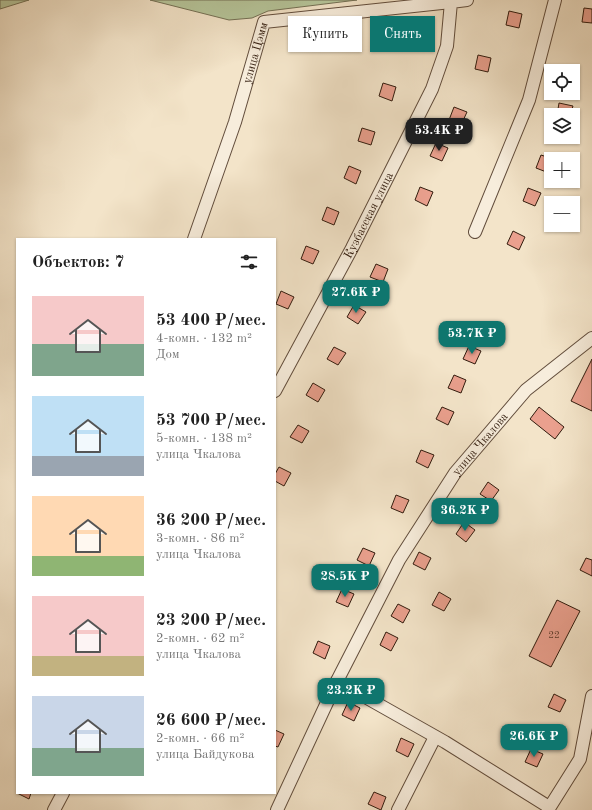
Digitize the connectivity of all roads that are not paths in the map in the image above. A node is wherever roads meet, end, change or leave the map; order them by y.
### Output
1 (467, 0) edge
2 (556, 0) edge
3 (451, 2) junction
4 (475, 232) dead end
5 (194, 238) edge
6 (592, 338) edge
7 (276, 389) edge
8 (337, 681) junction
9 (592, 696) edge
10 (435, 737) junction
11 (62, 794) edge
12 (548, 808) edge
13 (54, 810) edge
14 (278, 810) edge
15 (398, 810) edge

1 - 3 street
2 - 4 street
3 - 5 street, улица Цэмм
3 - 7 street, Кузбасская улица
6 - 8 street, улица Чкалова
8 - 10 street
8 - 14 street, улица Чкалова
9 - 12 street
10 - 12 street
10 - 15 street
11 - 13 street

